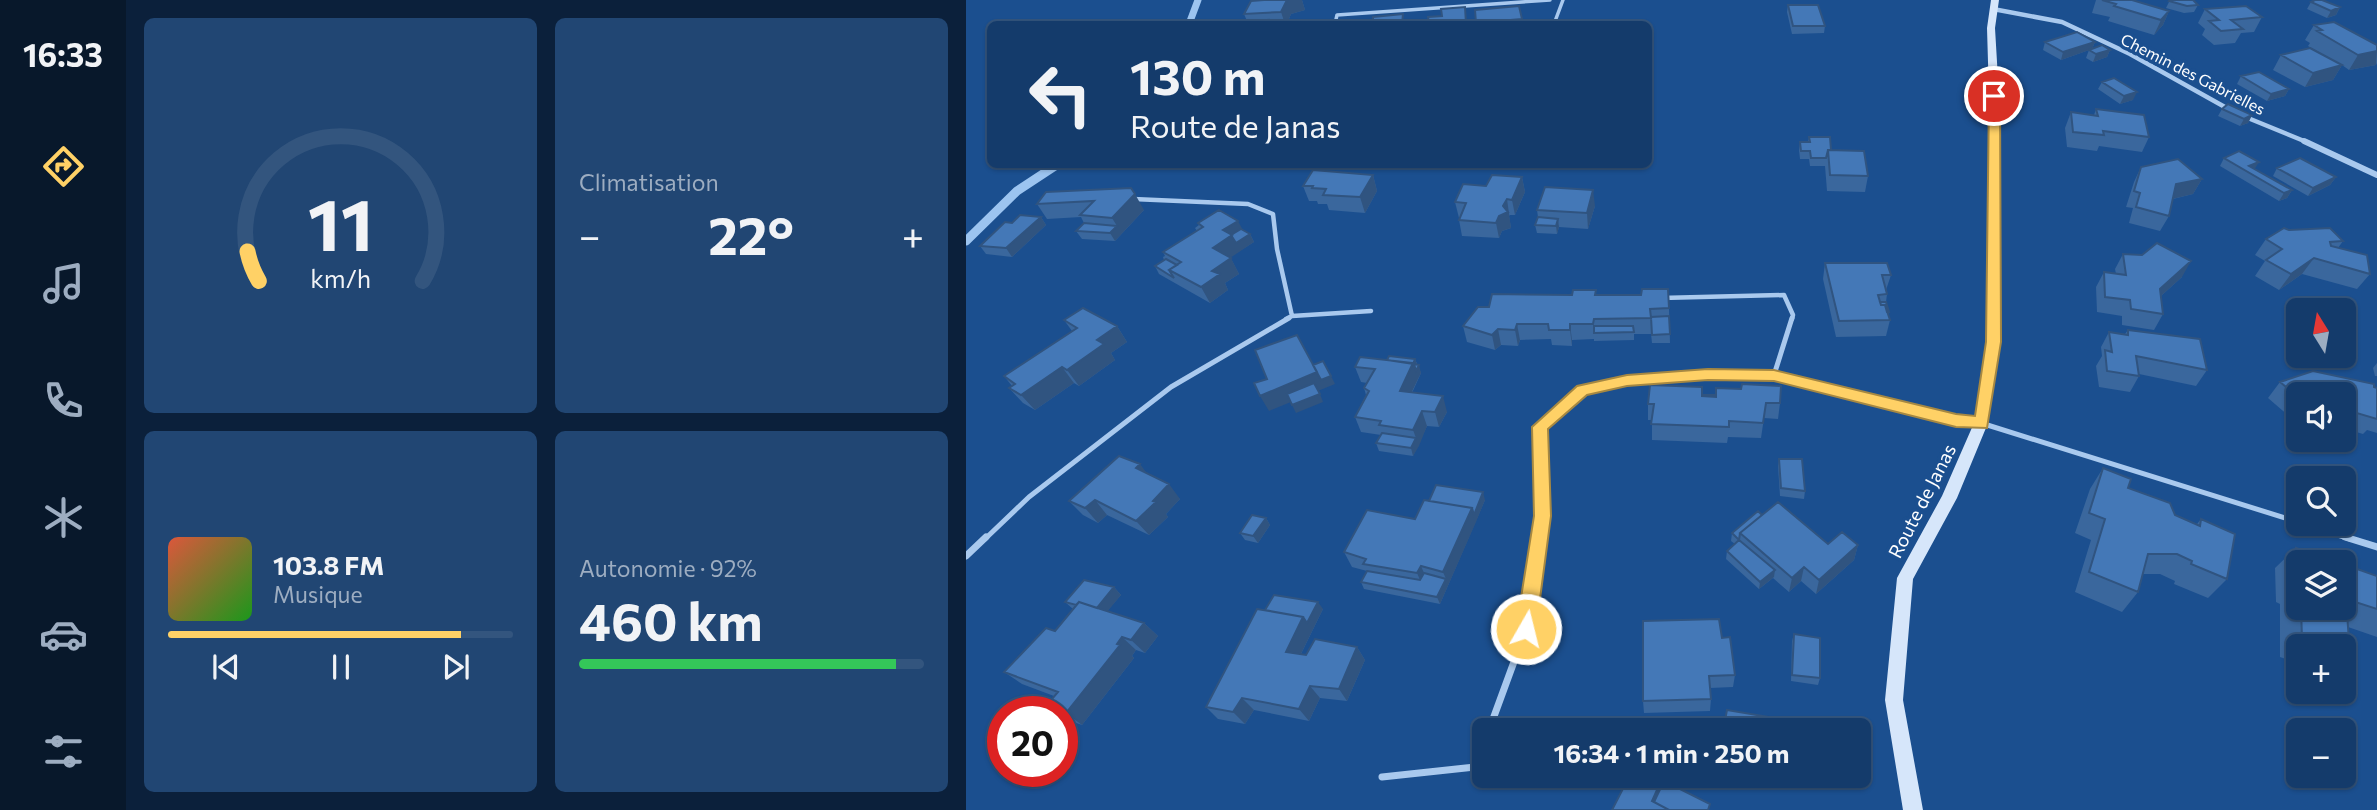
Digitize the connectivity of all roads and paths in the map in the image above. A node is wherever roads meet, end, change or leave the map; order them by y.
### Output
1 (1550, 0) edge
2 (1563, 0) edge
3 (1994, 4) edge
4 (1336, 21) edge
5 (1555, 21) edge
6 (2377, 174) edge
7 (1130, 199) edge
8 (1649, 298) edge
9 (1371, 311) dead end
10 (1292, 316) junction
11 (1774, 375) junction
12 (1982, 423) junction
13 (2286, 519) edge
14 (2342, 536) edge
15 (2377, 547) edge
16 (966, 556) edge
17 (1493, 718) edge
18 (1472, 767) edge
19 (1382, 777) dead end
20 (1913, 810) edge

1 - 4 lane
2 - 5 lane
3 - 6 street, Chemin des Gabrielles
3 - 12 street, Route de Janas
7 - 10 lane
8 - 11 lane
9 - 10 lane
10 - 16 lane
11 - 12 lane
11 - 17 lane
12 - 13 lane
12 - 20 street, Route de Janas
14 - 15 lane
18 - 19 lane

